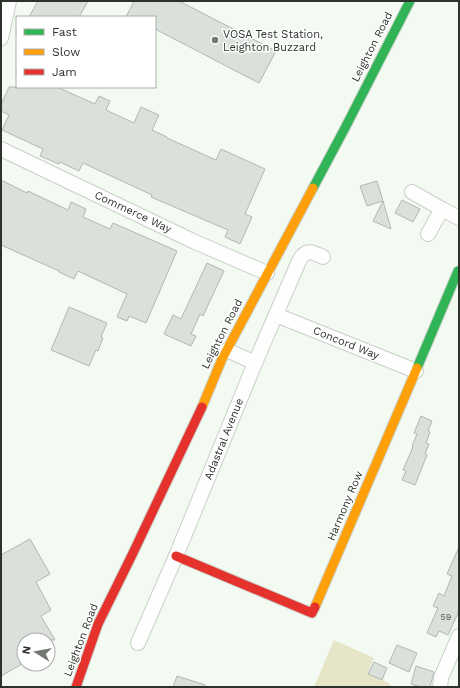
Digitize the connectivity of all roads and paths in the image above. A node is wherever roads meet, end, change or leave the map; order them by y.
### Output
1 (9, 1) edge
2 (410, 1) edge
3 (1, 38) edge
4 (1, 149) edge
5 (412, 192) dead end
6 (442, 209) junction
7 (459, 218) edge
8 (428, 234) dead end
9 (323, 257) dead end
10 (458, 271) edge
11 (267, 273) junction
12 (276, 315) junction
13 (227, 350) junction
14 (255, 363) junction
15 (416, 372) junction
16 (176, 556) junction
17 (459, 636) edge
18 (138, 643) dead end
19 (76, 687) edge
20 (440, 687) edge

1 - 3 street
2 - 11 street, Leighton Road
4 - 11 street, Commerce Way
5 - 6 street
6 - 7 street
6 - 8 street
9 - 12 street, Adastral Avenue
10 - 15 street, Harmony Row
11 - 13 street, Leighton Road
12 - 14 street, Adastral Avenue
12 - 15 street, Concord Way
13 - 14 street
13 - 19 street, Leighton Road
14 - 16 street, Adastral Avenue
15 - 16 street, Harmony Row
16 - 18 street, Adastral Avenue
17 - 20 street

